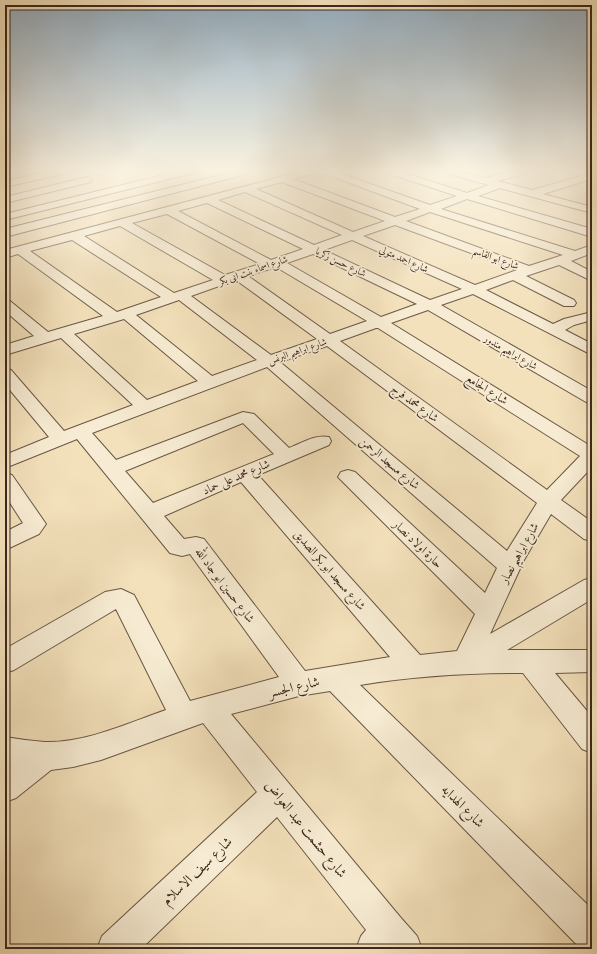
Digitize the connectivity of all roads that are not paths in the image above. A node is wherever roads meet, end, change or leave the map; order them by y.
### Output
1 (69, 217) edge
2 (142, 217) edge
3 (181, 217) edge
4 (245, 217) edge
5 (315, 217) edge
6 (383, 217) edge
7 (408, 217) edge
8 (455, 217) edge
9 (536, 217) edge
10 (395, 221) junction
11 (121, 222) junction
12 (5, 233) edge
13 (592, 233) edge
14 (73, 235) junction
15 (352, 236) junction
16 (313, 249) junction
17 (592, 250) edge
18 (10, 252) edge
19 (576, 255) junction
20 (560, 260) junction
21 (273, 263) junction
22 (522, 273) junction
23 (592, 277) edge
24 (230, 278) junction
25 (475, 290) junction
26 (176, 296) junction
27 (569, 302) dead end
28 (5, 304) edge
29 (430, 305) junction
30 (120, 315) junction
31 (592, 316) edge
32 (381, 323) junction
33 (553, 330) junction
34 (64, 333) junction
35 (45, 338) junction
36 (329, 340) junction
37 (5, 350) edge
38 (592, 350) edge
39 (269, 361) junction
40 (5, 373) edge
41 (210, 383) junction
42 (592, 398) edge
43 (145, 406) junction
44 (71, 435) junction
45 (322, 441) dead end
46 (287, 456) junction
47 (592, 456) edge
48 (5, 462) edge
49 (112, 469) junction
50 (245, 474) junction
51 (348, 477) dead end
52 (5, 480) edge
53 (549, 502) junction
54 (150, 513) junction
55 (592, 533) edge
56 (5, 542) edge
57 (510, 566) junction
58 (592, 587) edge
59 (488, 611) junction
60 (592, 661) edge
61 (5, 662) edge
62 (465, 662) junction
63 (530, 662) junction
64 (415, 666) junction
65 (334, 678) junction
66 (299, 684) junction
67 (196, 713) junction
68 (592, 739) edge
69 (5, 752) edge
70 (45, 756) junction
71 (5, 787) edge
72 (278, 794) junction
73 (592, 934) edge
74 (389, 943) edge
75 (115, 949) edge

1 - 12 street
2 - 11 street
3 - 21 street, شارع الجامع
4 - 16 street, شارع حسن زكريا
5 - 15 street, شارع احمد متولي
6 - 10 street, شارع ابو القاسم
7 - 10 street, شارع اسماء بنت ابى بكر
8 - 19 street
9 - 13 street
10 - 15 street, شارع اسماء بنت ابى بكر
10 - 22 street, شارع ابو القاسم
11 - 14 street
11 - 24 street, شارع محمد فرج
14 - 18 street
14 - 26 street, شارع مسجد الرحمن
15 - 16 street, شارع اسماء بنت ابى بكر
15 - 25 street, شارع احمد متولي
16 - 21 street, شارع اسماء بنت ابى بكر
16 - 29 street, شارع حسن زكريا
17 - 19 street, شارع ابراهيم البرنس
18 - 30 street
19 - 20 street, شارع ابراهيم البرنس
20 - 22 street, شارع ابراهيم البرنس
20 - 23 street
21 - 24 street, شارع اسماء بنت ابى بكر
21 - 32 street, شارع الجامع
22 - 25 street, شارع ابراهيم البرنس
22 - 27 street, شارع ابو القاسم
24 - 26 street, شارع اسماء بنت ابى بكر
24 - 36 street, شارع محمد فرج
25 - 29 street, شارع ابراهيم البرنس
25 - 33 street, شارع احمد متولي
26 - 30 street, شارع اسماء بنت ابى بكر
26 - 39 street, شارع مسجد الرحمن
28 - 35 street
29 - 32 street, شارع ابراهيم البرنس
29 - 42 street, شارع ابراهيم مندور
30 - 34 street, شارع اسماء بنت ابى بكر
30 - 41 street
31 - 33 street
32 - 36 street, شارع ابراهيم البرنس
32 - 47 street, شارع الجامع
33 - 38 street, شارع احمد متولي
34 - 35 street, شارع اسماء بنت ابى بكر
34 - 43 street
35 - 37 street, شارع اسماء بنت ابى بكر
36 - 39 street, شارع ابراهيم البرنس
36 - 53 street, شارع محمد فرج
39 - 41 street, شارع ابراهيم البرنس
39 - 57 street, شارع مسجد الرحمن
40 - 44 street, شارع حسين ابو جاد الله
41 - 43 street, شارع ابراهيم البرنس
43 - 44 street, شارع ابراهيم البرنس
44 - 48 street, شارع ابراهيم البرنس
44 - 49 street, شارع حسين ابو جاد الله
45 - 46 street, شارع محمد على حماد
46 - 49 street
46 - 50 street, شارع محمد على حماد
47 - 53 street, شارع ابراهيم نصار
49 - 54 street, شارع حسين ابو جاد الله
50 - 54 street, شارع محمد على حماد
50 - 64 street, شارع مسجد ابو بكر الصديق
51 - 59 street, حارة اولاد نصار
52 - 56 street
53 - 55 street, شارع محمد فرج
53 - 57 street, شارع ابراهيم نصار
54 - 66 street, شارع حسين ابو جاد الله
57 - 59 street, شارع ابراهيم نصار
58 - 62 street
59 - 62 street, شارع ابراهيم نصار
60 - 63 street, شارع الجسر
61 - 67 street, شارع حشمت عبد العواض
62 - 63 street, شارع الجسر
62 - 64 street, شارع الجسر
63 - 68 street
64 - 65 street, شارع الجسر
65 - 66 street, شارع الجسر
65 - 73 street, شارع الهدايه
66 - 67 street, شارع الجسر
67 - 70 street, شارع الجسر
67 - 72 street, شارع حشمت عبد العواض
69 - 70 street, شارع الجسر
70 - 71 street
72 - 74 street, شارع حشمت عبد العواض
72 - 75 street, شارع سيف الاسلام

